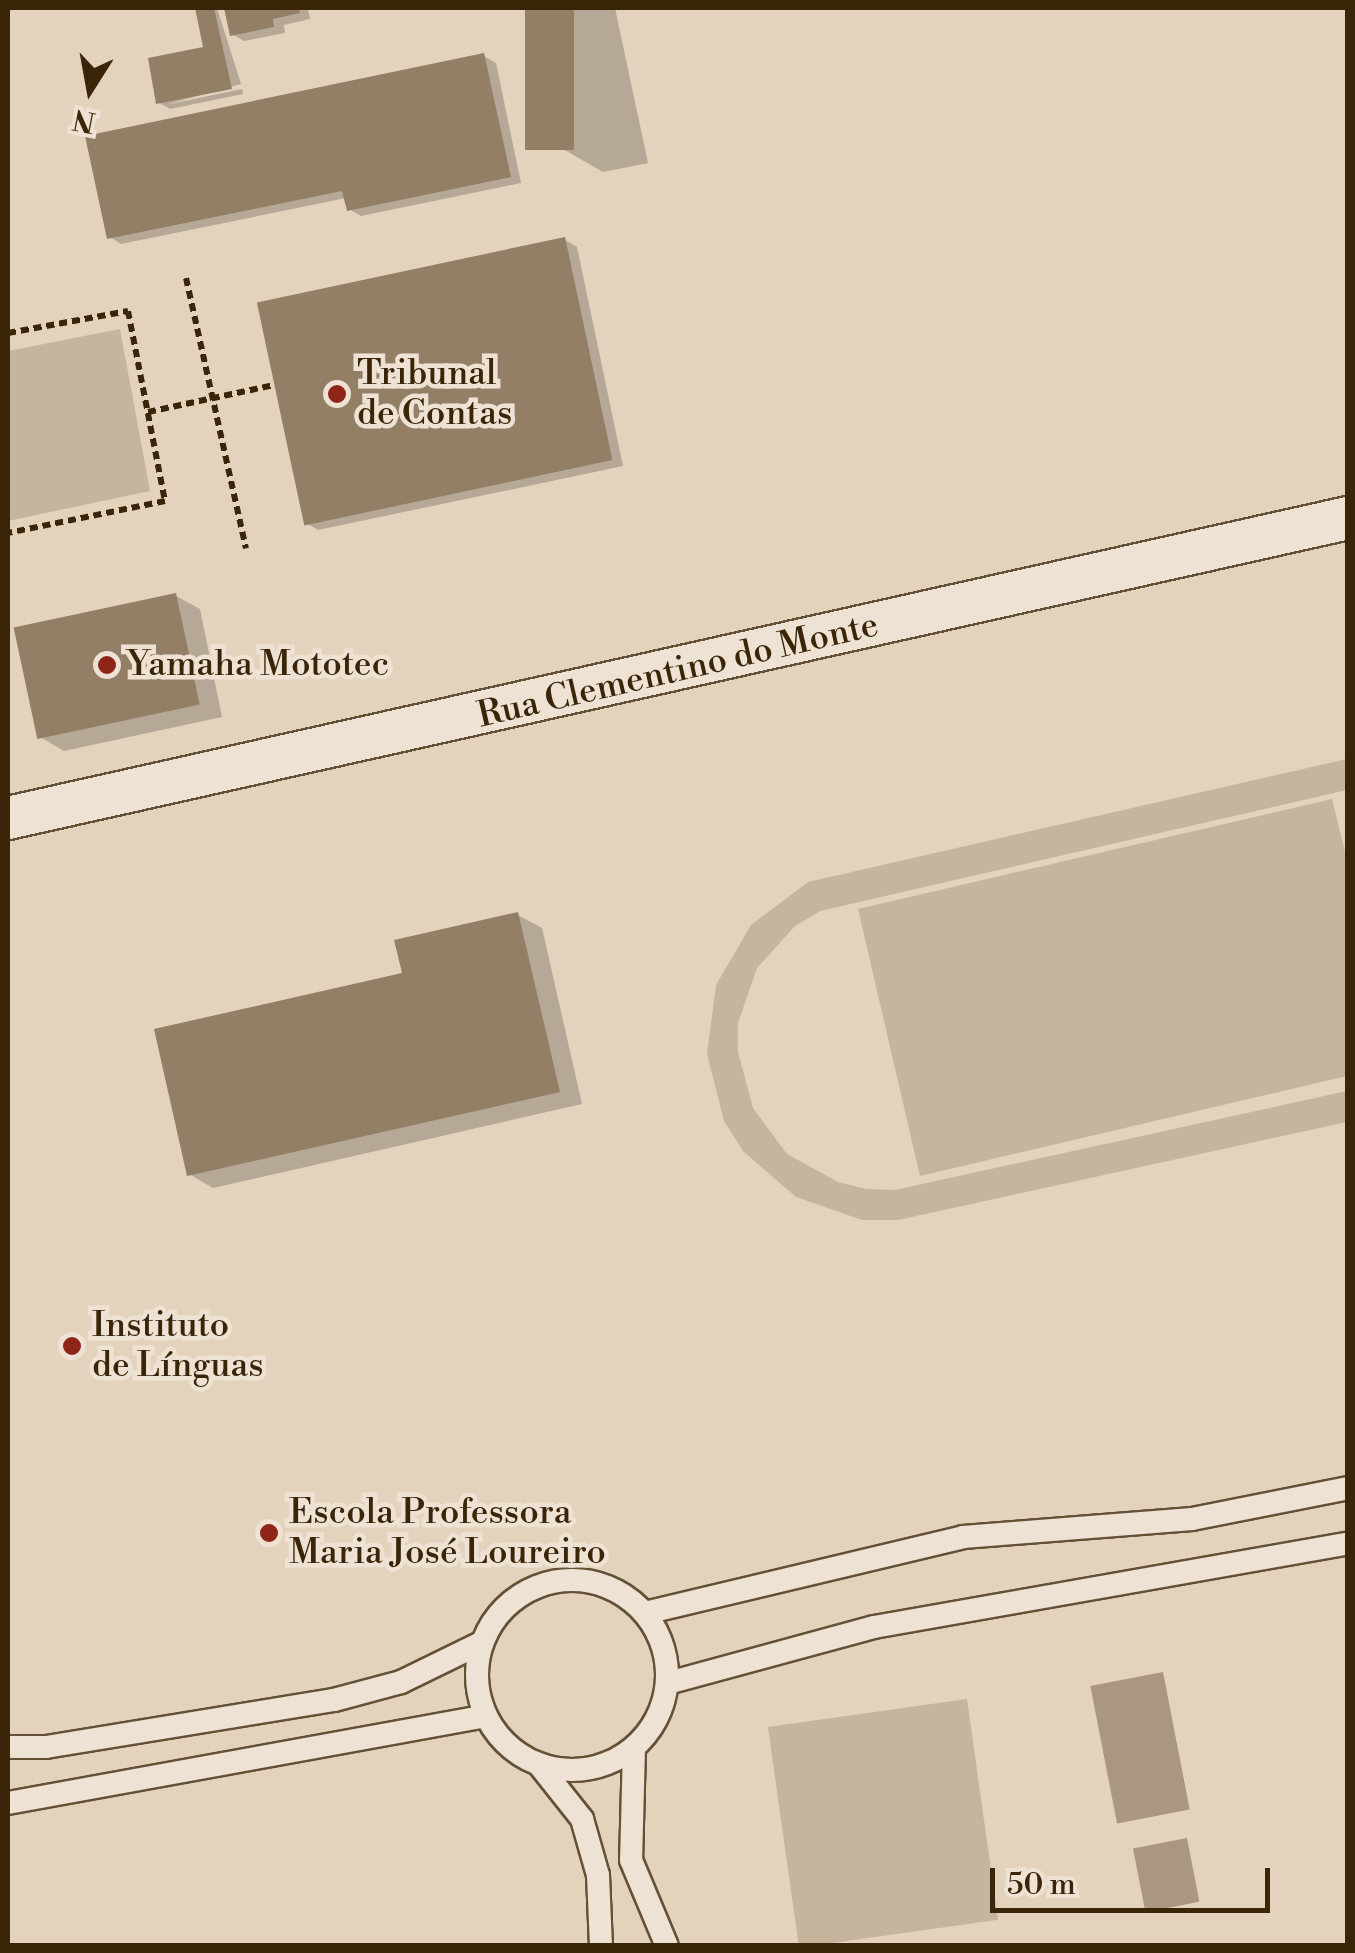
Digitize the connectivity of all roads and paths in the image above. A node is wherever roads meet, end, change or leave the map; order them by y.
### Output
1 (186, 278) dead end
2 (8, 333) edge
3 (274, 385) dead end
4 (212, 398) junction
5 (148, 412) junction
6 (1348, 518) edge
7 (8, 534) edge
8 (246, 548) dead end
9 (8, 818) edge
10 (1348, 1488) edge
11 (1348, 1543) edge
12 (645, 1613) junction
13 (481, 1643) junction
14 (668, 1683) junction
15 (485, 1716) junction
16 (8, 1747) edge
17 (634, 1748) junction
18 (540, 1766) junction
19 (8, 1804) edge
20 (601, 1946) edge
21 (667, 1946) edge

1 - 4 path
2 - 5 path
3 - 4 path
4 - 5 path
4 - 8 path
5 - 7 path
6 - 9 street, Rua Clementino do Monte
10 - 12 lane
11 - 14 lane
12 - 13 lane
12 - 14 lane
13 - 15 lane
13 - 16 lane
14 - 17 lane
15 - 18 lane
15 - 19 lane
17 - 18 lane
17 - 21 lane
18 - 20 lane

